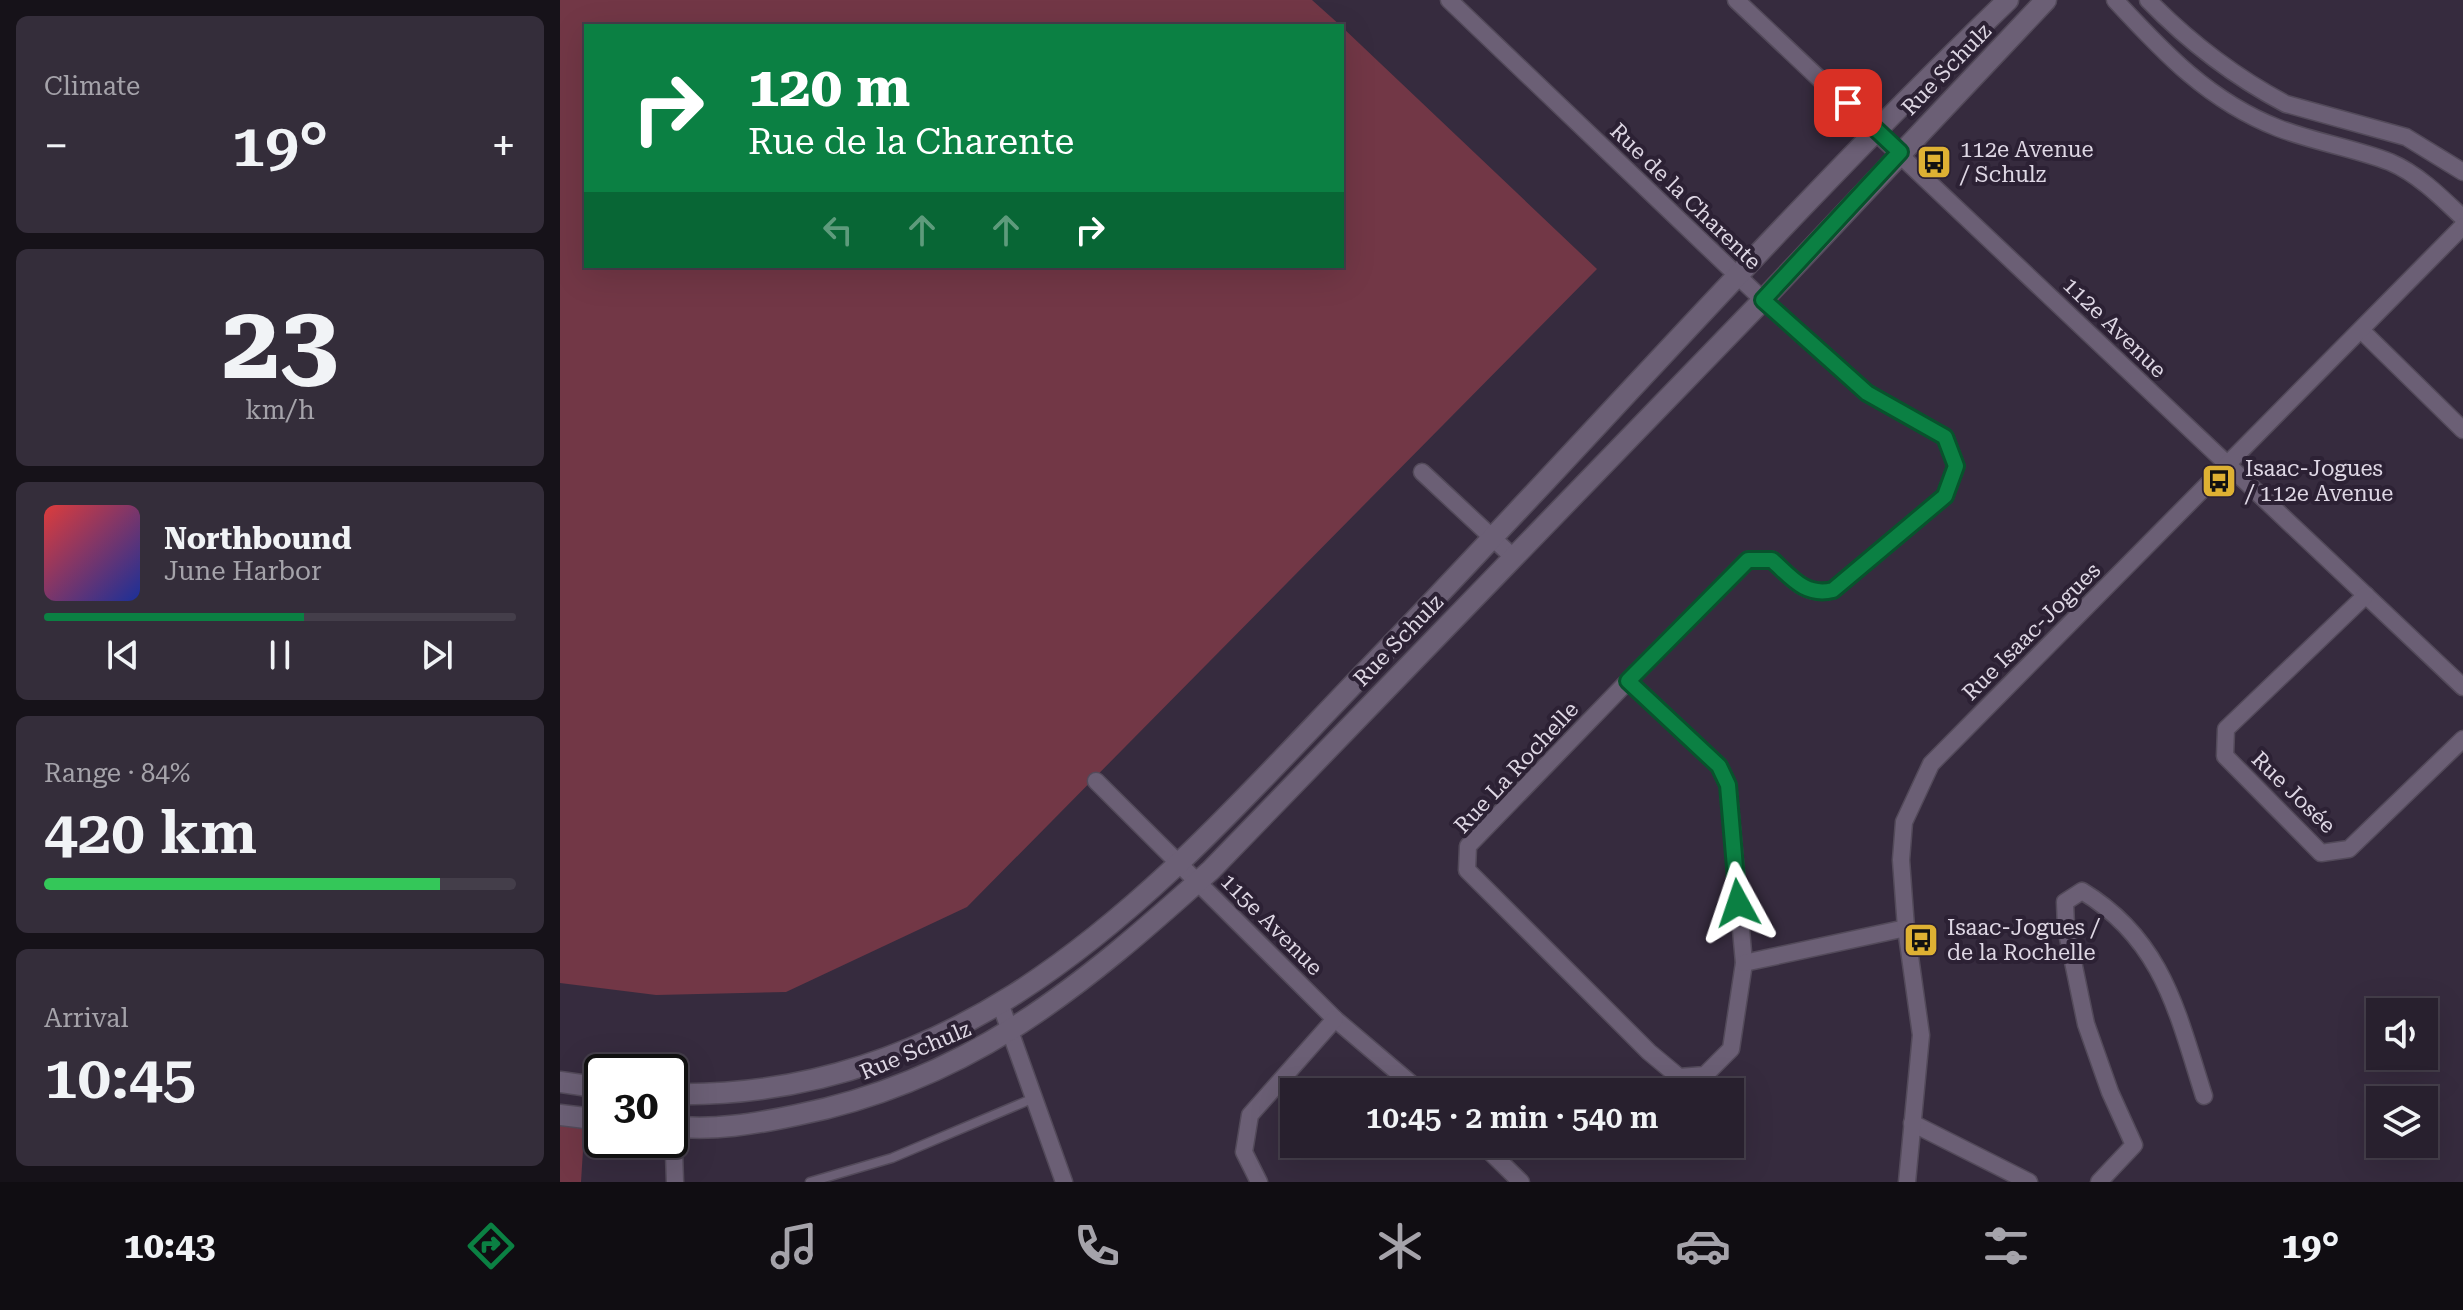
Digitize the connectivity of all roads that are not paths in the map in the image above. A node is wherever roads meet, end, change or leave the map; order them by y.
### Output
1 (1449, 0) edge
2 (1736, 0) edge
3 (2008, 0) edge
4 (2046, 0) edge
5 (2115, 0) edge
6 (2148, 0) edge
7 (1967, 40) junction
8 (1987, 62) junction
9 (1877, 130) junction
10 (1900, 152) junction
11 (2463, 172) edge
12 (2463, 218) edge
13 (2463, 226) edge
14 (1739, 277) junction
15 (1763, 300) junction
16 (2362, 331) junction
17 (2463, 430) edge
18 (2227, 463) junction
19 (1422, 472) dead end
20 (1494, 539) junction
21 (1512, 556) junction
22 (2366, 595) junction
23 (1628, 681) junction
24 (2463, 687) edge
25 (2463, 739) edge
26 (1096, 781) dead end
27 (1179, 862) junction
28 (1198, 881) junction
29 (1906, 928) junction
30 (1744, 963) junction
31 (1000, 1003) junction
32 (1335, 1019) junction
33 (1010, 1032) junction
34 (1405, 1078) edge
35 (560, 1082) edge
36 (584, 1085) edge
37 (688, 1094) edge
38 (2204, 1096) dead end
39 (1034, 1098) junction
40 (560, 1115) edge
41 (584, 1118) edge
42 (1912, 1123) junction
43 (688, 1127) edge
44 (674, 1158) edge
45 (1496, 1158) edge
46 (675, 1182) edge
47 (810, 1182) edge
48 (1064, 1182) edge
49 (1259, 1182) edge
50 (1521, 1182) edge
51 (1907, 1182) edge
52 (2029, 1182) edge
53 (2099, 1182) edge

1 - 14 street, Rue de la Charente
2 - 9 street, 112e Avenue
3 - 7 street, Rue Schulz
4 - 8 street, Rue Schulz
5 - 12 street
6 - 11 street
7 - 8 street
7 - 9 street, Rue Schulz
8 - 10 street, Rue Schulz
9 - 10 street, 112e Avenue
9 - 14 street, Rue Schulz
10 - 15 street, Rue Schulz
10 - 18 street, 112e Avenue
13 - 16 street, Rue Isaac-Jogues
14 - 15 street, Rue de la Charente
14 - 20 street, Rue Schulz
15 - 21 street, Rue Schulz
15 - 23 street, Rue de la Charente
16 - 17 street
16 - 18 street, Rue Isaac-Jogues
18 - 22 street, 112e Avenue
18 - 29 street, Rue Isaac-Jogues
19 - 20 street
20 - 21 street
20 - 27 street, Rue Schulz
21 - 28 street, Rue Schulz
22 - 24 street, 112e Avenue
22 - 25 street, Rue Josée
23 - 30 street, Rue La Rochelle
23 - 30 street, Rue La Rochelle
26 - 27 street, 115e Avenue
27 - 28 street, 115e Avenue
27 - 31 street, Rue Schulz
28 - 32 street, 115e Avenue
28 - 33 street, Rue Schulz
29 - 30 street
29 - 42 street, Rue Isaac-Jogues
31 - 33 street
31 - 37 street, Rue Schulz
32 - 34 street, 115e Avenue
32 - 49 street
33 - 39 street
33 - 43 street, Rue Schulz
35 - 36 street
38 - 53 street
39 - 47 lane
39 - 48 street
40 - 41 street
42 - 51 street, Rue Isaac-Jogues
42 - 52 street
44 - 46 street
45 - 50 street

